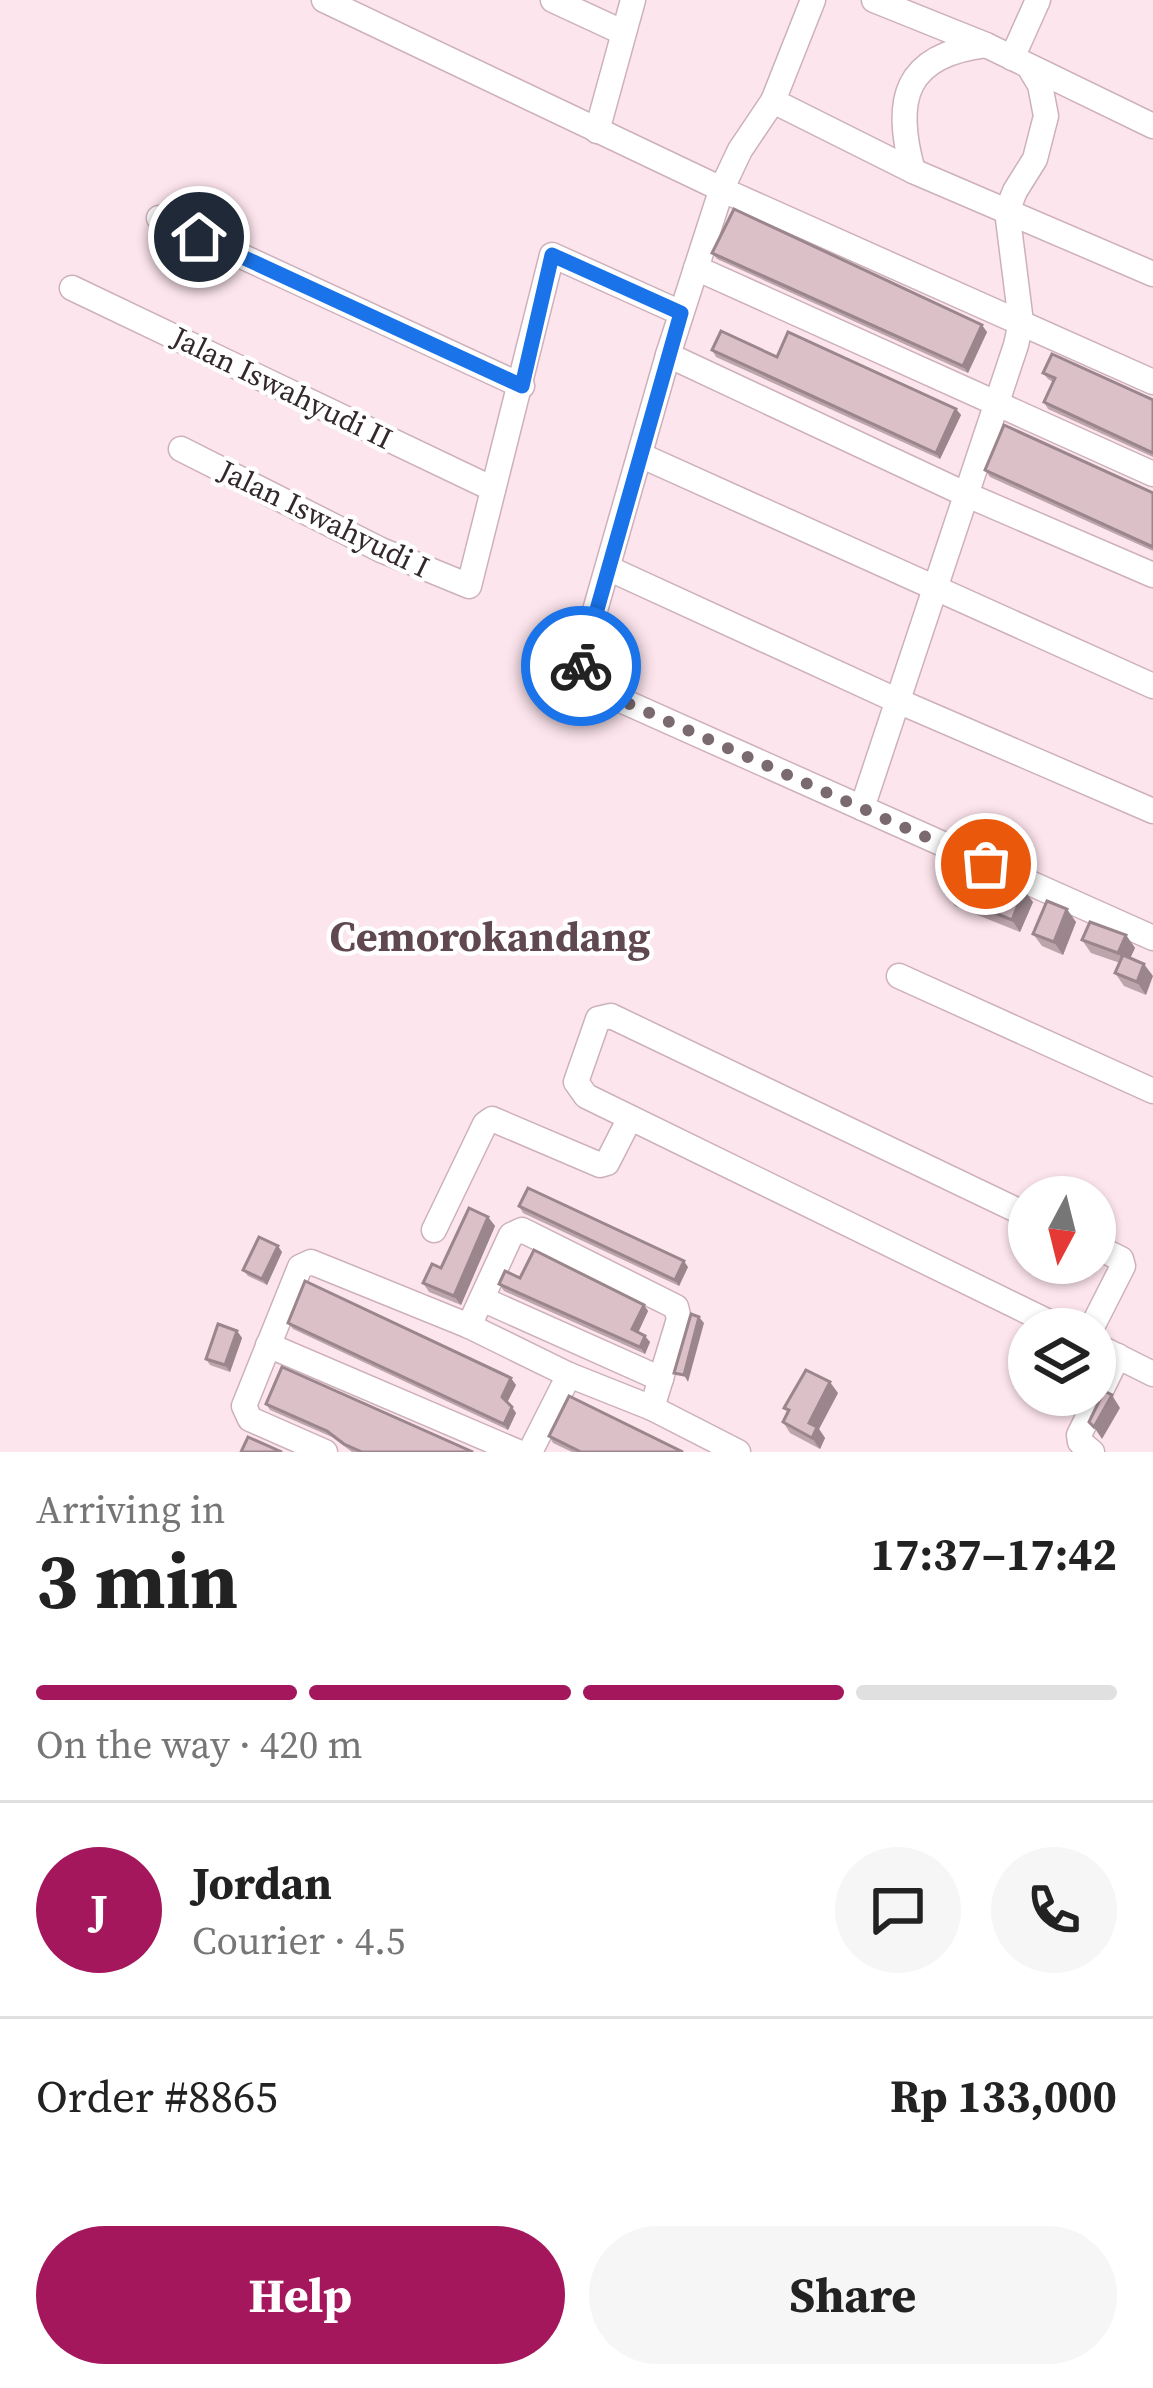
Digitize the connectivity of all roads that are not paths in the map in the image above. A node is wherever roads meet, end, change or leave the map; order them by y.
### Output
1 (323, 0) edge
2 (553, 0) edge
3 (633, 0) edge
4 (813, 0) edge
5 (874, 0) edge
6 (1022, 0) edge
7 (1038, 0) edge
8 (622, 32) junction
9 (1007, 56) junction
10 (772, 100) junction
11 (1153, 125) edge
12 (597, 131) junction
13 (914, 171) junction
14 (722, 188) junction
15 (1007, 211) junction
16 (159, 218) dead end
17 (696, 268) junction
18 (1153, 274) edge
19 (72, 288) dead end
20 (681, 313) junction
21 (1021, 322) junction
22 (668, 355) junction
23 (1153, 382) edge
24 (522, 386) junction
25 (995, 404) junction
26 (181, 449) dead end
27 (640, 455) junction
28 (1153, 474) edge
29 (493, 488) junction
30 (965, 494) junction
31 (610, 569) junction
32 (1153, 575) edge
33 (936, 589) junction
34 (1153, 686) edge
35 (898, 701) junction
36 (862, 808) junction
37 (1153, 811) edge
38 (1153, 938) edge
39 (899, 976) dead end
40 (1153, 1091) edge
41 (630, 1118) junction
42 (1008, 1206) edge
43 (434, 1230) dead end
44 (482, 1299) junction
45 (1020, 1308) edge
46 (469, 1326) junction
47 (268, 1345) junction
48 (1116, 1356) edge
49 (1153, 1374) edge
50 (569, 1376) junction
51 (662, 1379) junction
52 (652, 1408) junction
53 (1085, 1416) edge
54 (325, 1452) edge
55 (518, 1452) edge
56 (530, 1452) edge
57 (738, 1452) edge
58 (1092, 1452) edge

1 - 12 street
2 - 8 street
3 - 8 street
4 - 10 street
5 - 9 street
6 - 9 street
7 - 9 street
8 - 12 street
9 - 11 street
9 - 13 street
9 - 15 street
10 - 13 street
10 - 14 street
12 - 14 street
13 - 15 street
14 - 17 street
14 - 21 street
15 - 18 street
15 - 21 street
16 - 24 street
17 - 20 street
17 - 25 street
19 - 29 street, Jalan Iswahyudi II
20 - 22 street
20 - 24 street
21 - 23 street
21 - 25 street
22 - 27 street
22 - 30 street
24 - 29 street
25 - 28 street
25 - 30 street
26 - 29 street, Jalan Iswahyudi I
27 - 31 street
27 - 33 street
30 - 32 street
30 - 33 street
31 - 35 street
31 - 36 street
33 - 34 street
33 - 35 street
35 - 36 street
35 - 37 street
36 - 38 street
39 - 40 street
41 - 42 street
41 - 43 street
41 - 45 street
44 - 46 street
44 - 51 street
44 - 51 street
46 - 47 street
46 - 50 street
47 - 54 street
47 - 55 street
48 - 49 street
50 - 52 street
50 - 56 street
51 - 52 street
52 - 57 street
53 - 58 street

